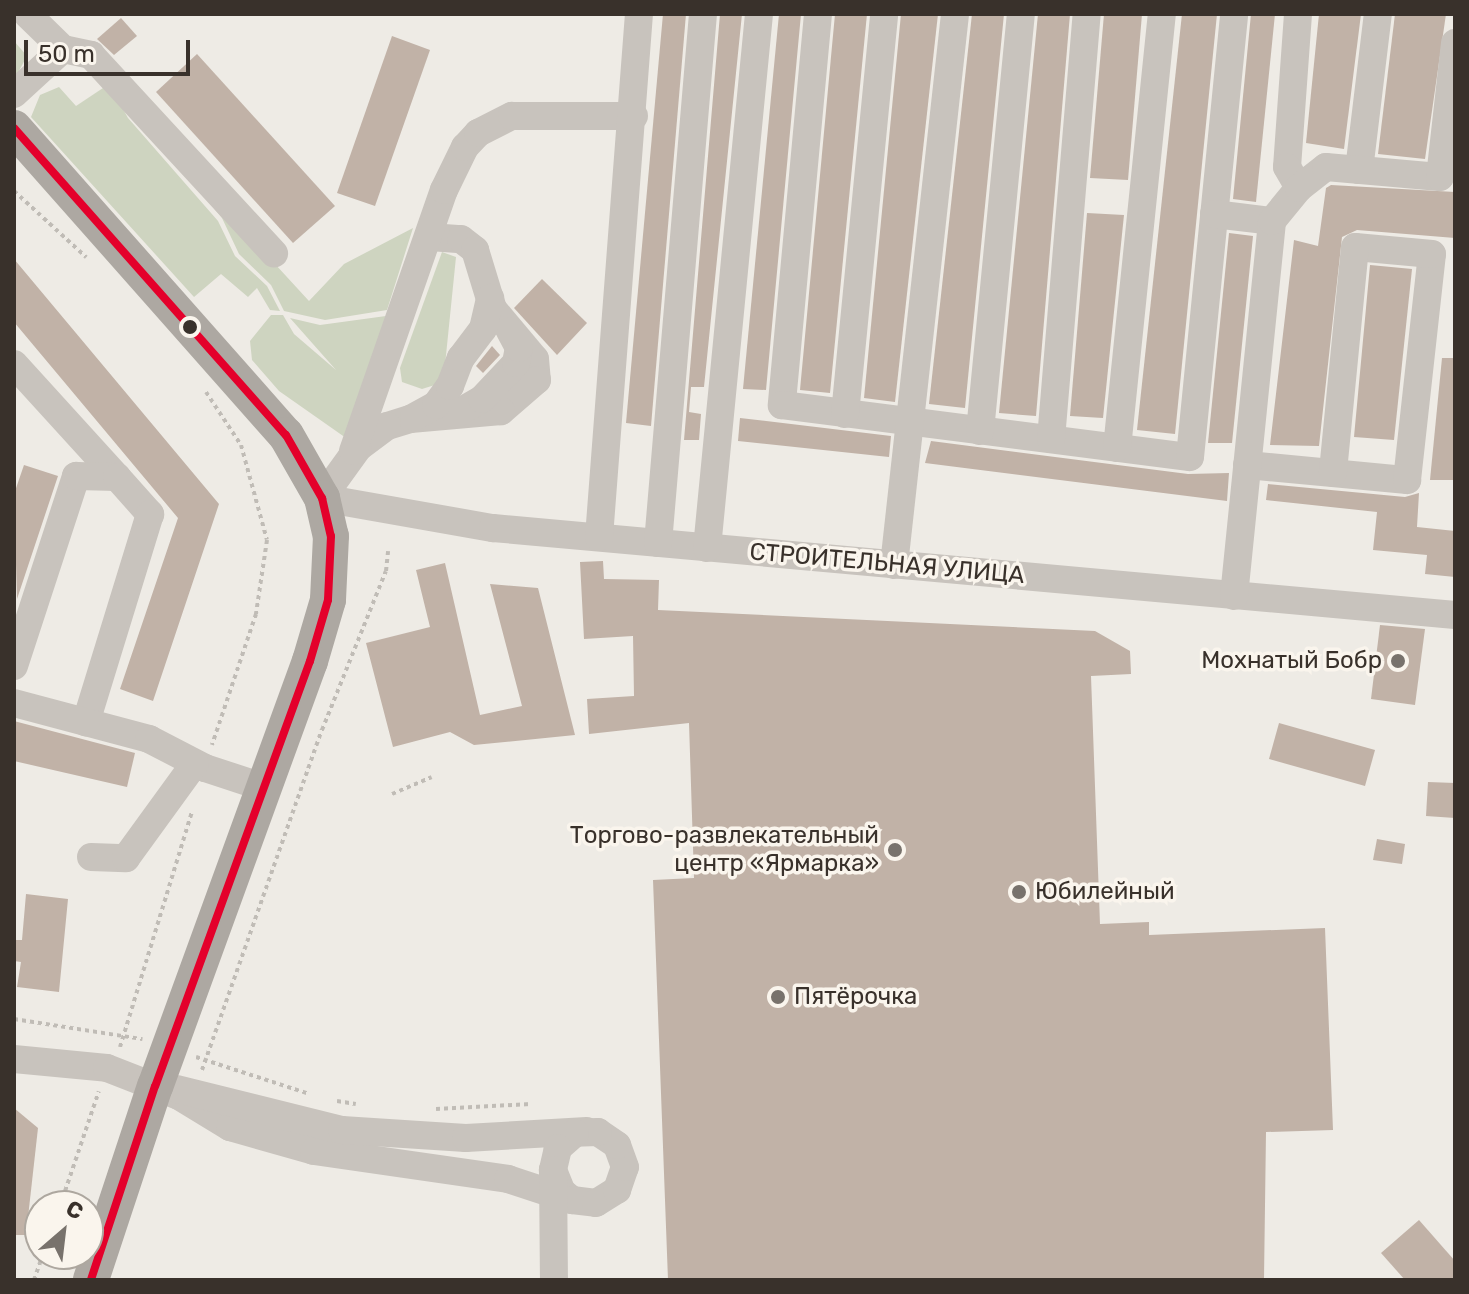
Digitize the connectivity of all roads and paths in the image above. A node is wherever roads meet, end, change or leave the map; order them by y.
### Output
1 (27, 14) edge
2 (639, 14) edge
3 (703, 14) edge
4 (759, 14) edge
5 (818, 14) edge
6 (884, 14) edge
7 (955, 14) edge
8 (1021, 14) edge
9 (1087, 14) edge
10 (1162, 14) edge
11 (1234, 14) edge
12 (1298, 14) edge
13 (1378, 14) edge
14 (1455, 43) edge
15 (63, 49) junction
16 (14, 94) edge
17 (634, 116) junction
18 (14, 128) edge
19 (1359, 170) junction
20 (1299, 188) junction
21 (14, 191) edge
22 (1214, 214) junction
23 (1272, 221) junction
24 (430, 237) junction
25 (274, 253) dead end
26 (94, 265) dead end
27 (490, 298) junction
28 (14, 364) edge
29 (202, 385) dead end
30 (845, 414) junction
31 (410, 419) junction
32 (914, 423) junction
33 (980, 431) junction
34 (1051, 439) junction
35 (1117, 448) junction
36 (349, 462) junction
37 (1247, 465) junction
38 (1333, 473) junction
39 (117, 477) junction
40 (322, 498) junction
41 (599, 537) junction
42 (658, 543) junction
43 (707, 548) junction
44 (388, 551) dead end
45 (894, 565) junction
46 (1234, 596) junction
47 (1455, 615) edge
48 (14, 666) edge
49 (14, 703) edge
50 (86, 722) junction
51 (200, 766) junction
52 (432, 777) dead end
53 (266, 788) junction
54 (392, 794) dead end
55 (91, 857) dead end
56 (14, 1019) edge
57 (127, 1034) junction
58 (169, 1048) junction
59 (14, 1059) edge
60 (107, 1068) junction
61 (198, 1079) dead end
62 (155, 1086) junction
63 (322, 1097) dead end
64 (331, 1100) dead end
65 (361, 1104) dead end
66 (531, 1104) dead end
67 (430, 1109) dead end
68 (587, 1131) junction
69 (559, 1188) junction
70 (65, 1190) edge
71 (91, 1280) edge
72 (554, 1280) edge

1 - 15 street
2 - 17 street
3 - 42 street
4 - 43 street
5 - 30 street
6 - 30 street
7 - 32 street
8 - 33 street
9 - 34 street
10 - 35 street
11 - 22 street
12 - 20 street
13 - 19 street
14 - 19 street
15 - 16 street
15 - 25 street
17 - 24 street
17 - 41 street
18 - 40 main road
19 - 20 street
20 - 23 street
21 - 26 path
22 - 23 street
22 - 35 street
23 - 37 street
24 - 27 street
24 - 36 street
27 - 31 street
27 - 31 street
28 - 39 street
29 - 51 path
30 - 32 street
31 - 36 street
32 - 33 street
32 - 45 street
33 - 34 street
34 - 35 street
36 - 40 street
37 - 38 street
37 - 46 street
38 - 38 street
39 - 48 street
39 - 50 street
40 - 41 street, СТРОИТЕЛЬНАЯ УЛИЦА
40 - 53 main road
41 - 42 street, СТРОИТЕЛЬНАЯ УЛИЦА
42 - 43 street, СТРОИТЕЛЬНАЯ УЛИЦА
43 - 45 street, СТРОИТЕЛЬНАЯ УЛИЦА
44 - 61 path
45 - 46 street, СТРОИТЕЛЬНАЯ УЛИЦА
46 - 47 street, СТРОИТЕЛЬНАЯ УЛИЦА
49 - 50 street
50 - 51 street
51 - 53 street
51 - 55 street
51 - 57 path
52 - 54 path
53 - 58 main road
56 - 57 path
57 - 58 path
57 - 60 path
58 - 62 main road
58 - 63 path
59 - 60 street
60 - 62 street
60 - 70 path
62 - 68 street
62 - 69 street
62 - 71 main road
64 - 65 path
66 - 67 path
68 - 69 street
68 - 69 street
69 - 72 street

